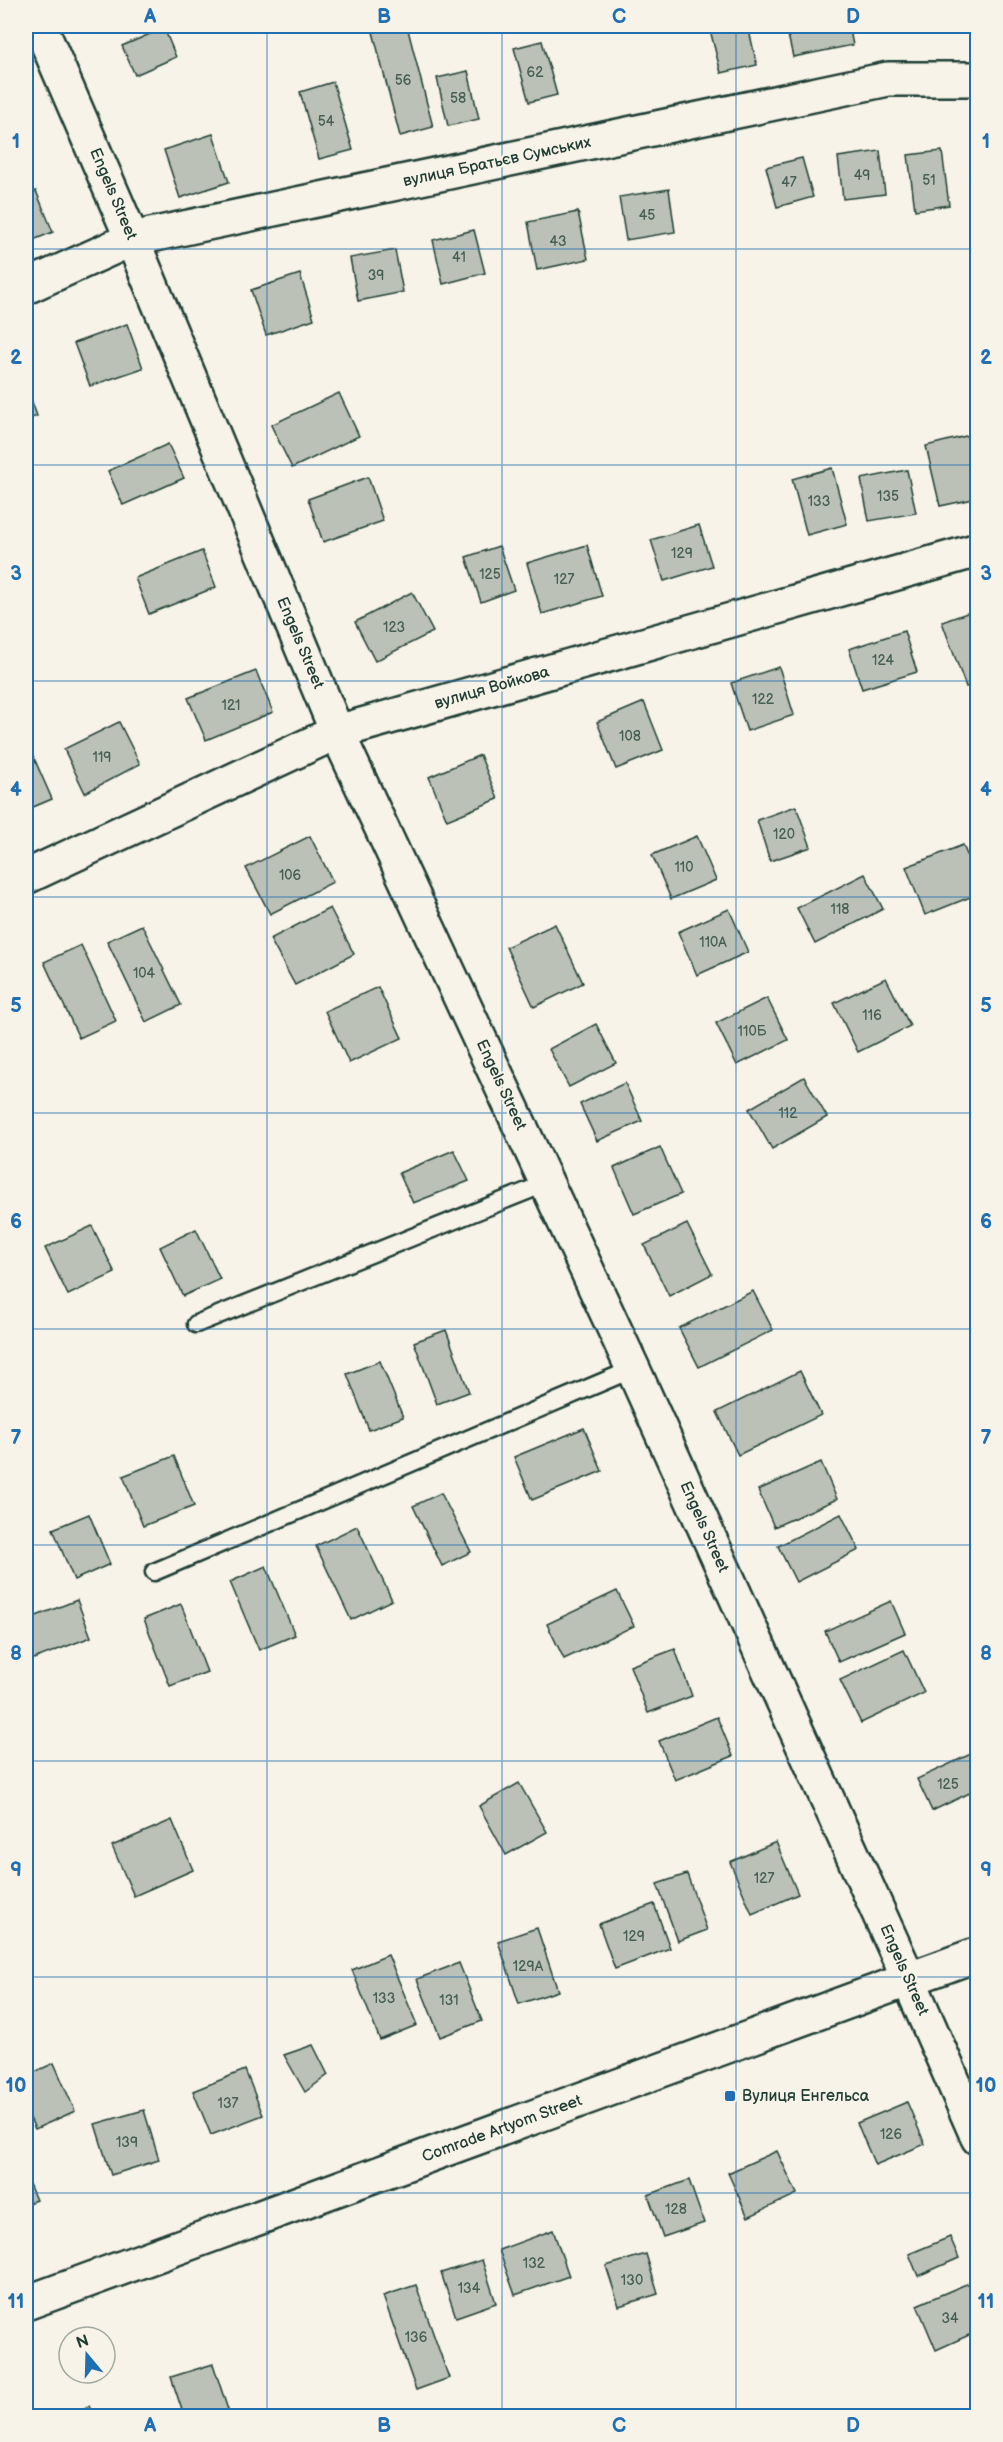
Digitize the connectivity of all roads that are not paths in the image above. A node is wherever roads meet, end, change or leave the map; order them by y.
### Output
1 (40, 26) edge
2 (978, 78) edge
3 (132, 239) junction
4 (26, 287) edge
5 (978, 550) edge
6 (337, 732) junction
7 (26, 877) edge
8 (547, 1183) junction
9 (196, 1324) dead end
10 (633, 1369) junction
11 (154, 1572) dead end
12 (978, 1954) edge
13 (909, 1981) junction
14 (978, 2138) edge
15 (26, 2303) edge

1 - 3 street, Engels Street
2 - 3 street, вулиця Братьєв Сумських
3 - 4 street, вулиця Братьєв Сумських
3 - 6 street, Engels Street
5 - 6 street, вулиця Войкова
6 - 7 street, вулиця Войкова
6 - 8 street, Engels Street
8 - 9 lane
8 - 10 street, Engels Street
10 - 11 lane
10 - 13 street, Engels Street
12 - 13 street, Comrade Artyom Street
13 - 14 street, Engels Street
13 - 15 street, Comrade Artyom Street

